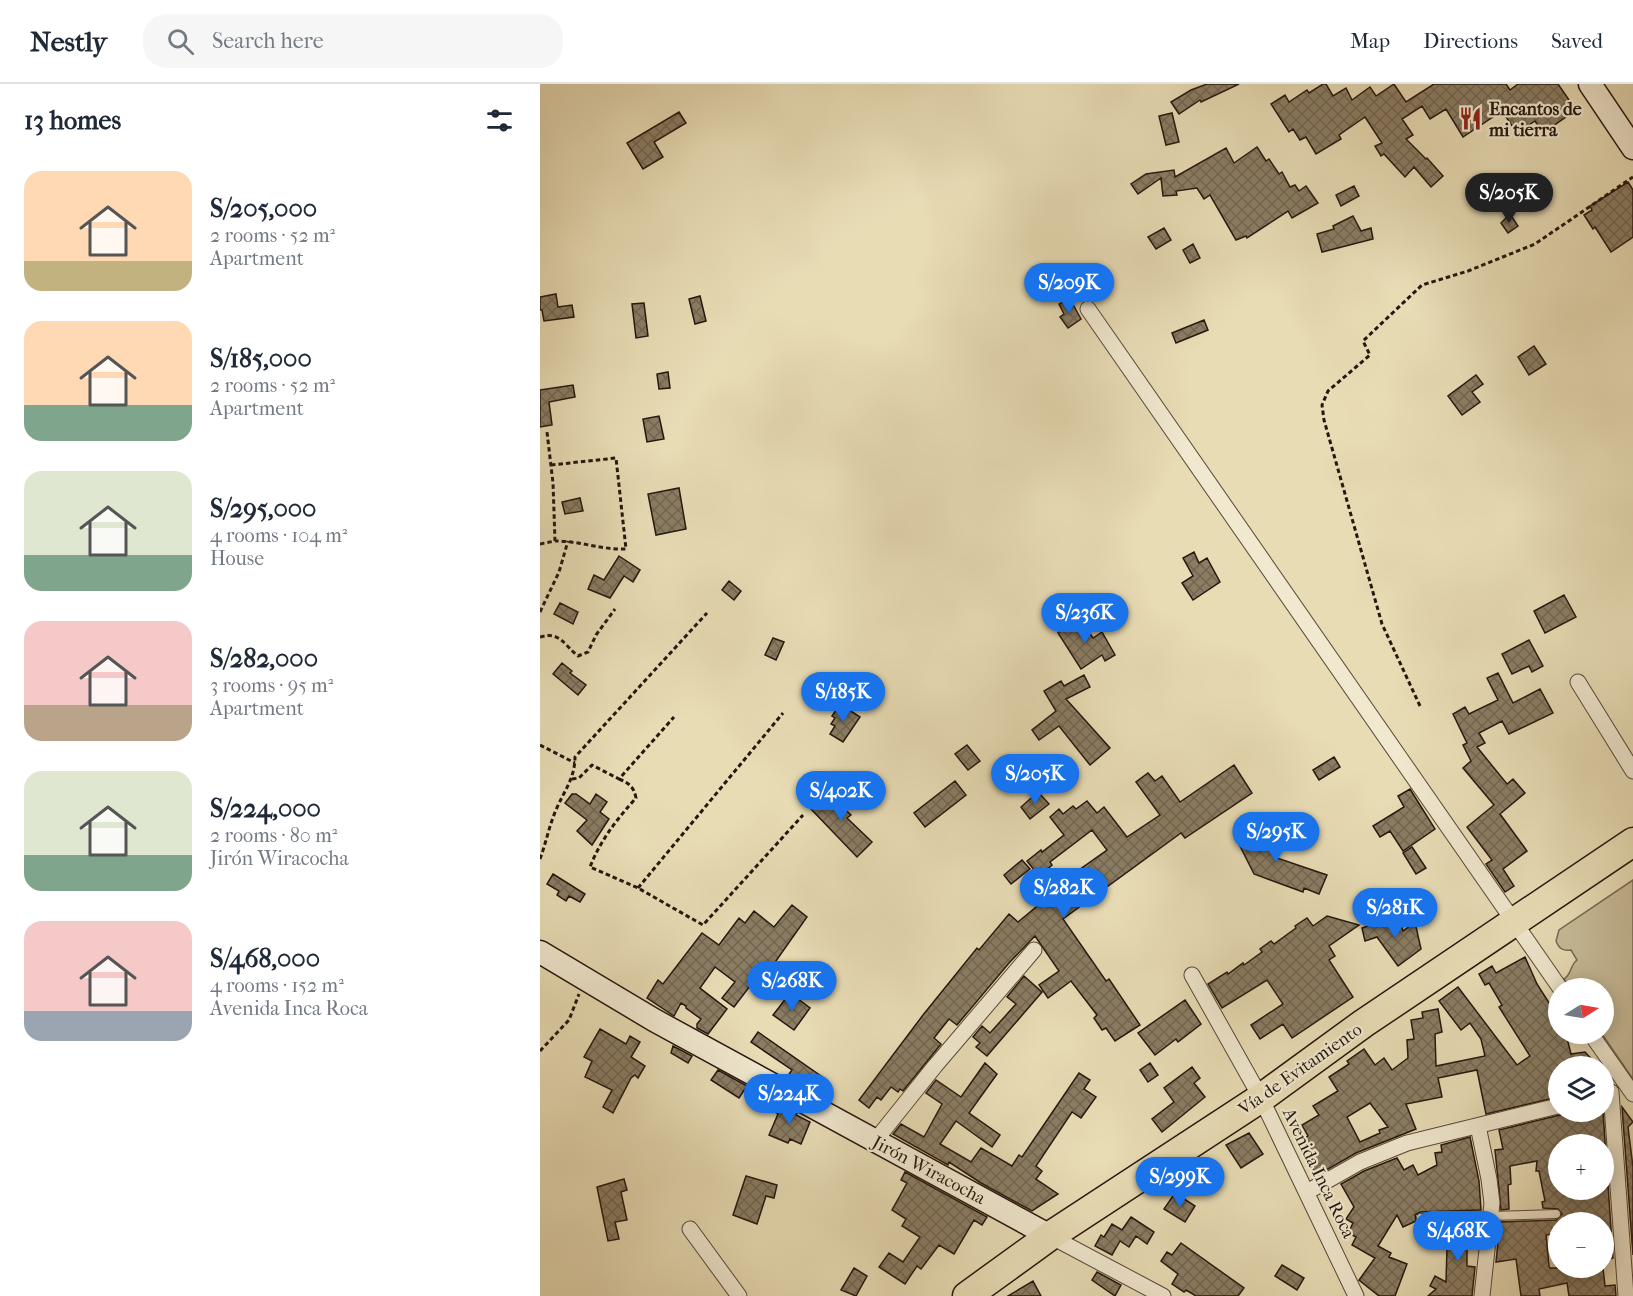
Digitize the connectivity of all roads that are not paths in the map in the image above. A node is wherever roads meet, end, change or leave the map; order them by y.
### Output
1 (1590, 84) edge
2 (1633, 148) edge
3 (1088, 309) dead end
4 (1578, 682) dead end
5 (1633, 771) edge
6 (1633, 842) edge
7 (1514, 922) junction
8 (1034, 950) dead end
9 (540, 952) edge
10 (1192, 975) dead end
11 (1553, 978) edge
12 (1599, 1044) edge
13 (1632, 1092) edge
14 (1614, 1093) edge
15 (1261, 1098) junction
16 (1548, 1108) edge
17 (1610, 1122) edge
18 (1478, 1126) junction
19 (875, 1141) junction
20 (1307, 1192) junction
21 (1548, 1214) edge
22 (1490, 1216) junction
23 (1421, 1218) dead end
24 (690, 1229) dead end
25 (1050, 1236) junction
26 (739, 1296) edge
27 (967, 1296) edge
28 (1163, 1296) edge
29 (1356, 1296) edge
30 (1482, 1296) edge
31 (1626, 1296) edge

1 - 2 street
3 - 7 street
4 - 5 street
6 - 7 highway, Vía de Evitamiento
7 - 11 street
7 - 15 highway, Vía de Evitamiento
8 - 19 street
9 - 19 street, Jirón Wiracocha
10 - 15 street, Avenida Inca Roca
12 - 13 street
13 - 14 street
15 - 20 street, Avenida Inca Roca
15 - 25 highway, Vía de Evitamiento
16 - 18 street
17 - 31 street
18 - 20 street
18 - 22 street
19 - 25 street, Jirón Wiracocha
20 - 29 street, Avenida Inca Roca
21 - 22 lane
22 - 23 lane
22 - 30 street
24 - 26 street
25 - 27 highway, Vía de Evitamiento
25 - 28 street, Jirón Wiracocha

